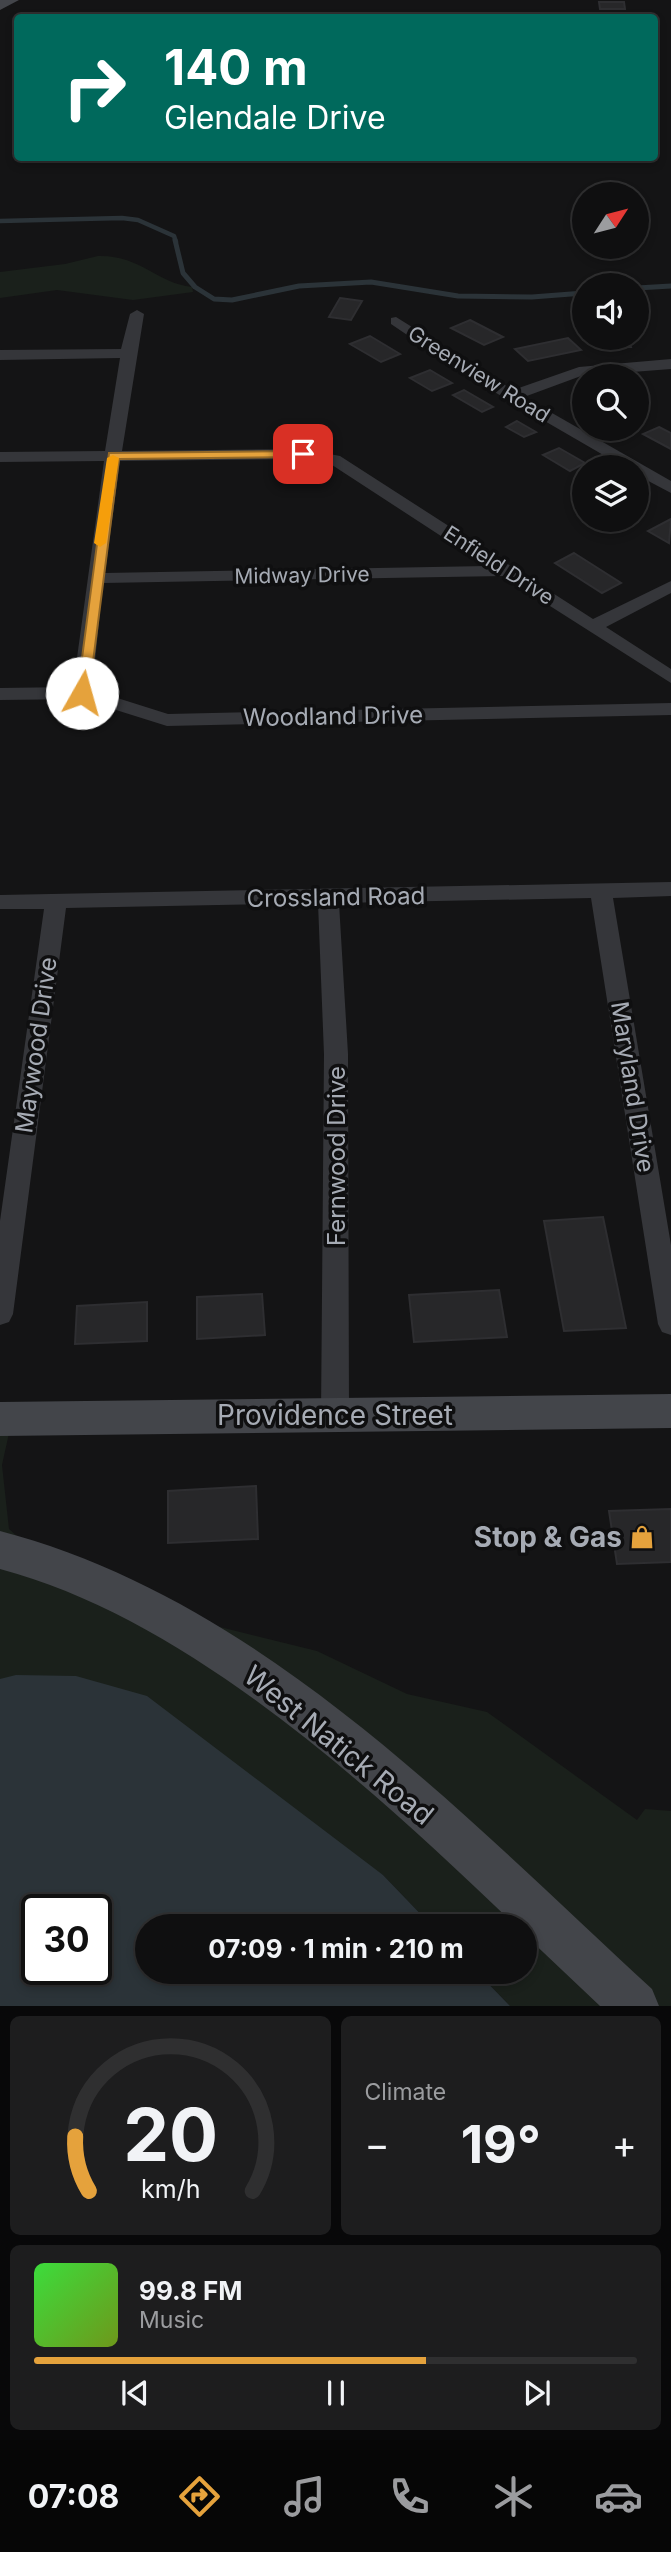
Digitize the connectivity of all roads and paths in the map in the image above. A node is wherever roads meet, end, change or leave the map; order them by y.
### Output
1 (11, 0) edge
2 (0, 5) edge
3 (137, 314) dead end
4 (396, 321) dead end
5 (128, 353) junction
6 (0, 355) edge
7 (671, 363) edge
8 (511, 396) junction
9 (113, 455) junction
10 (613, 455) edge
11 (0, 457) edge
12 (649, 475) edge
13 (671, 488) edge
14 (510, 571) junction
15 (95, 578) junction
16 (671, 586) edge
17 (593, 626) junction
18 (671, 677) edge
19 (82, 693) junction
20 (0, 694) edge
21 (671, 709) edge
22 (671, 889) edge
23 (601, 892) junction
24 (328, 897) junction
25 (56, 901) junction
26 (0, 902) edge
27 (0, 1314) edge
28 (671, 1324) edge
29 (671, 1411) edge
30 (335, 1416) junction
31 (0, 1419) edge
32 (0, 1550) edge
33 (635, 2006) edge

1 - 2 street
3 - 5 street
4 - 8 street, Greenview Road
5 - 6 street
5 - 9 street
7 - 8 street
8 - 10 street, Greenview Road
9 - 11 street, Enfield Drive
9 - 14 street, Enfield Drive
9 - 15 street
12 - 13 street, Greenview Road
14 - 15 street, Midway Drive
14 - 17 street, Enfield Drive
15 - 19 street
16 - 17 street
17 - 18 street, Enfield Drive
19 - 20 street, Woodland Drive
19 - 21 street, Woodland Drive
22 - 23 street, Crossland Road
23 - 24 street, Crossland Road
23 - 28 street, Maryland Drive
24 - 25 street, Crossland Road
24 - 30 street, Fernwood Drive
25 - 26 street, Crossland Road
25 - 27 street, Maywood Drive
29 - 30 street, Providence Street
30 - 31 street, Providence Street
32 - 33 street, West Natick Road

